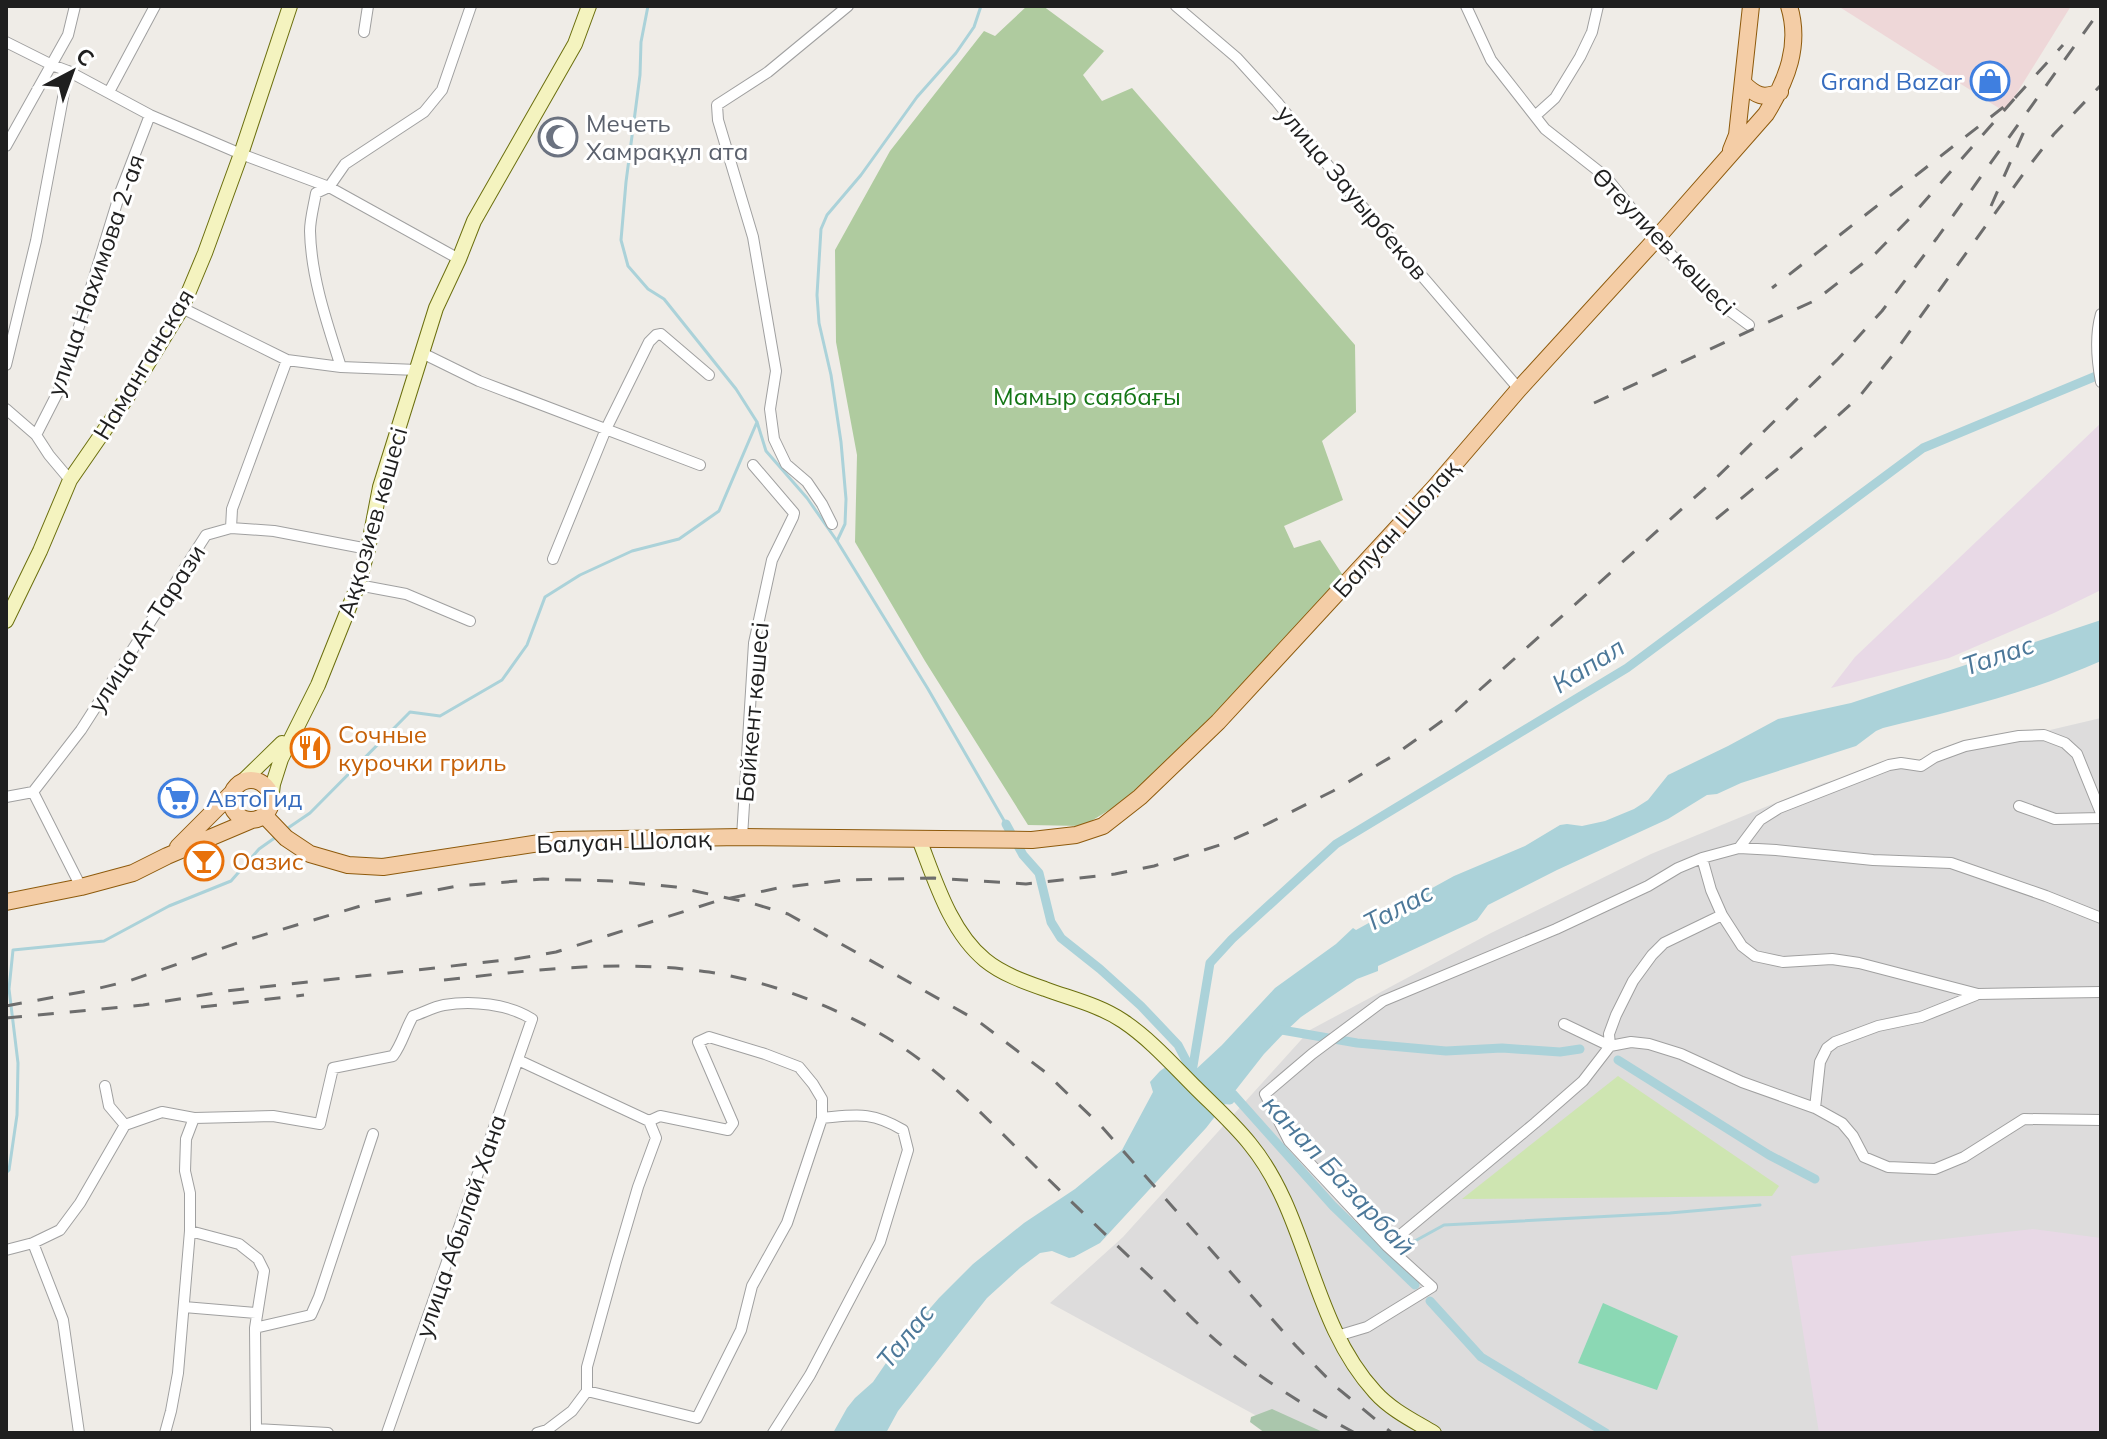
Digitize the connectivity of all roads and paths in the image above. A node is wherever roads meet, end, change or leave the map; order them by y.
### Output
1 (75, 6) edge
2 (155, 6) edge
3 (290, 6) edge
4 (368, 6) edge
5 (471, 6) edge
6 (589, 6) edge
7 (848, 6) edge
8 (1176, 6) edge
9 (1466, 6) edge
10 (1598, 6) edge
11 (1751, 6) edge
12 (1789, 6) edge
13 (364, 32) dead end
14 (6, 42) edge
15 (52, 65) junction
16 (68, 71) junction
17 (1743, 83) junction
18 (109, 92) junction
19 (1780, 92) junction
20 (150, 115) junction
21 (1535, 116) junction
22 (6, 146) edge
23 (241, 154) junction
24 (1723, 163) junction
25 (329, 187) junction
26 (1656, 239) junction
27 (459, 259) junction
28 (182, 308) junction
29 (2101, 314) edge
30 (1749, 325) dead end
31 (422, 353) junction
32 (287, 360) junction
33 (6, 365) edge
34 (341, 367) junction
35 (417, 370) junction
36 (709, 375) dead end
37 (2101, 382) edge
38 (1519, 389) junction
39 (6, 409) edge
40 (606, 429) junction
41 (36, 435) junction
42 (700, 465) dead end
43 (753, 465) dead end
44 (70, 480) junction
45 (832, 524) dead end
46 (231, 528) junction
47 (368, 549) junction
48 (553, 559) dead end
49 (358, 585) junction
50 (6, 621) edge
51 (470, 621) dead end
52 (293, 731) junction
53 (238, 787) junction
54 (33, 792) junction
55 (6, 797) edge
56 (2019, 806) dead end
57 (262, 812) junction
58 (2101, 815) edge
59 (742, 837) junction
60 (919, 839) junction
61 (1739, 848) junction
62 (167, 856) junction
63 (1702, 858) junction
64 (81, 887) junction
65 (6, 902) edge
66 (1722, 915) junction
67 (2101, 918) edge
68 (2101, 992) edge
69 (1978, 994) junction
70 (1564, 1024) dead end
71 (1610, 1046) junction
72 (518, 1060) junction
73 (105, 1086) dead end
74 (1815, 1108) junction
75 (194, 1118) junction
76 (822, 1118) junction
77 (2101, 1120) edge
78 (649, 1121) junction
79 (125, 1125) junction
80 (373, 1134) dead end
81 (190, 1231) junction
82 (33, 1243) junction
83 (1387, 1246) junction
84 (6, 1250) edge
85 (184, 1307) junction
86 (256, 1313) junction
87 (255, 1328) junction
88 (1337, 1336) junction
89 (587, 1391) junction
90 (256, 1431) edge
91 (542, 1432) edge
92 (79, 1433) edge
93 (165, 1433) edge
94 (328, 1433) edge
95 (387, 1433) edge
96 (773, 1433) edge
97 (1434, 1433) edge

1 - 15 street
2 - 18 street
3 - 23 main road, Наманганская
4 - 13 street
5 - 25 street
6 - 27 main road, Аққозиев көшесі
7 - 45 street
8 - 38 street, улица Зауырбеков
9 - 21 street, Өтеулиев көшесі
10 - 21 street
11 - 17 main road
12 - 19 main road, Балуан Шолақ
14 - 15 street
15 - 16 street
15 - 22 street
16 - 18 street
16 - 33 street
17 - 19 main road
17 - 24 main road
18 - 20 street
19 - 24 main road, Балуан Шолақ
20 - 23 street
20 - 41 street, улица Нахимова 2-ая
21 - 26 street, Өтеулиев көшесі
23 - 25 street
23 - 28 main road, Наманганская
24 - 26 main road, Балуан Шолақ
25 - 27 street
25 - 34 street
26 - 30 street, Өтеулиев көшесі
26 - 38 main road, Балуан Шолақ
27 - 31 main road, Аққозиев көшесі
28 - 32 street
28 - 44 main road, Наманганская
29 - 37 street
31 - 35 main road, Аққозиев көшесі
31 - 40 street
32 - 34 street
32 - 46 street
34 - 35 street
35 - 47 main road, Аққозиев көшесі
36 - 40 street
38 - 60 main road, Балуан Шолақ
39 - 41 street
40 - 42 street
40 - 48 street
41 - 44 street
43 - 59 street, Байкент көшесі
44 - 50 main road, Наманганская
46 - 47 street, улица Ат Тарази
46 - 54 street, улица Ат Тарази
47 - 49 main road, Аққозиев көшесі
49 - 51 street
49 - 52 main road, Аққозиев көшесі
52 - 53 main road, Аққозиев көшесі
52 - 57 main road, Аққозиев көшесі
53 - 57 main road
53 - 57 main road
53 - 62 main road
54 - 55 street
54 - 64 street
56 - 58 street
57 - 59 main road, Балуан Шолақ
57 - 62 main road
58 - 61 street
59 - 60 main road, Балуан Шолақ
60 - 88 main road
61 - 63 street
61 - 67 street
62 - 64 main road
63 - 66 street
63 - 83 street
64 - 65 main road
66 - 69 street
66 - 71 street
68 - 69 street
69 - 74 street
70 - 71 street
71 - 74 street
71 - 83 street
72 - 75 street, улица Абылай Хана
72 - 78 street
72 - 95 street, улица Абылай Хана
73 - 79 street
74 - 77 street
75 - 79 street
75 - 81 street
76 - 78 street
76 - 89 street
76 - 96 street
78 - 89 street
79 - 82 street
80 - 87 street
81 - 85 street
81 - 86 street
82 - 84 street
82 - 92 street
83 - 88 street
85 - 86 street
85 - 93 street
86 - 87 street
87 - 90 street
88 - 97 main road
89 - 91 street
90 - 94 street

